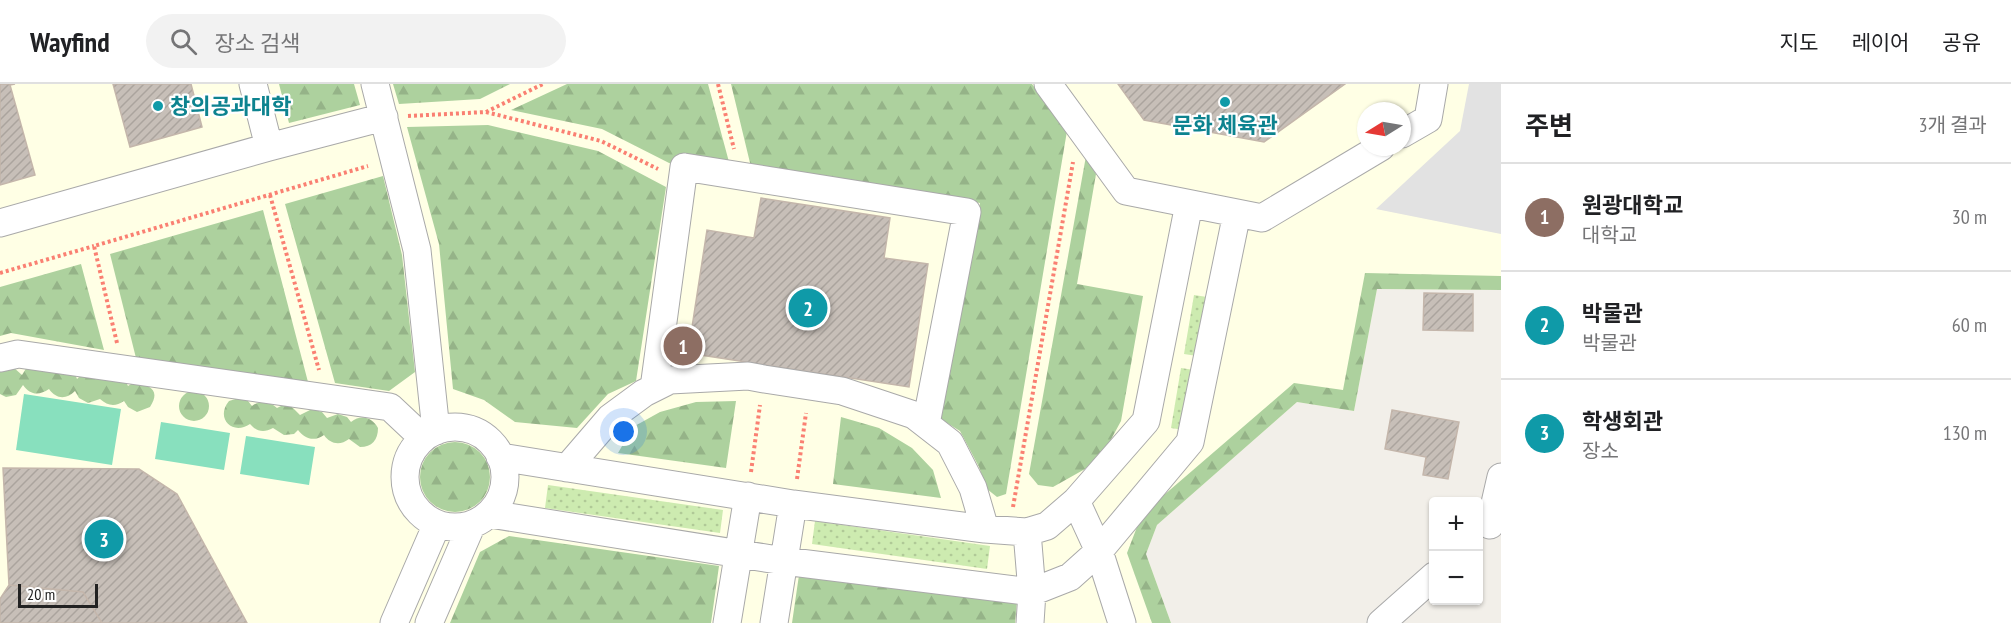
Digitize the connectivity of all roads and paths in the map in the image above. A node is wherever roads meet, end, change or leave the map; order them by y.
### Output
1 (253, 84) edge
2 (375, 84) edge
3 (543, 84) edge
4 (718, 84) edge
5 (1048, 84) edge
6 (1434, 84) edge
7 (486, 112) junction
8 (384, 117) junction
9 (1079, 126) junction
10 (1411, 129) edge
11 (269, 147) junction
12 (1366, 156) edge
13 (395, 158) junction
14 (741, 176) junction
15 (682, 181) junction
16 (270, 195) junction
17 (1189, 204) junction
18 (1237, 213) junction
19 (0, 223) edge
20 (94, 246) junction
21 (0, 273) edge
22 (0, 358) edge
23 (124, 369) junction
24 (764, 378) junction
25 (810, 386) junction
26 (654, 388) junction
27 (326, 398) junction
28 (926, 424) junction
29 (429, 434) junction
30 (500, 457) junction
31 (567, 468) junction
32 (1501, 477) edge
33 (748, 496) junction
34 (1076, 501) junction
35 (793, 504) junction
36 (481, 519) junction
37 (437, 524) junction
38 (1490, 528) edge
39 (1007, 531) junction
40 (1099, 551) junction
41 (739, 554) junction
42 (783, 561) junction
43 (1429, 580) edge
44 (1032, 592) junction
45 (394, 623) edge
46 (429, 623) edge
47 (727, 623) edge
48 (774, 623) edge
49 (1030, 623) edge
50 (1122, 623) edge
51 (1381, 623) edge

1 - 11 lane
2 - 8 lane
3 - 7 path
4 - 14 path
5 - 9 lane
6 - 10 lane
7 - 8 path
7 - 15 path
8 - 11 lane
8 - 13 lane
9 - 17 lane
9 - 39 path
11 - 19 lane
12 - 18 lane
13 - 16 path
13 - 29 lane
14 - 15 lane
14 - 28 lane
15 - 26 lane
16 - 20 path
16 - 27 path
17 - 18 lane
17 - 34 lane
18 - 40 lane
20 - 21 path
20 - 23 path
22 - 23 lane
23 - 27 lane
24 - 25 lane
24 - 26 lane
24 - 33 path
25 - 28 lane
25 - 35 path
26 - 31 lane
27 - 29 lane
28 - 39 lane
29 - 30 lane
29 - 37 lane
30 - 31 lane
30 - 36 lane
31 - 33 lane
32 - 38 lane
33 - 35 lane
33 - 41 lane
34 - 39 lane
34 - 40 lane
35 - 39 lane
35 - 42 lane
36 - 37 lane
36 - 41 lane
36 - 46 lane
37 - 45 lane
39 - 44 lane
40 - 44 lane
40 - 50 lane
41 - 42 lane
41 - 47 lane
42 - 44 lane
42 - 48 lane
43 - 51 lane
44 - 49 lane

